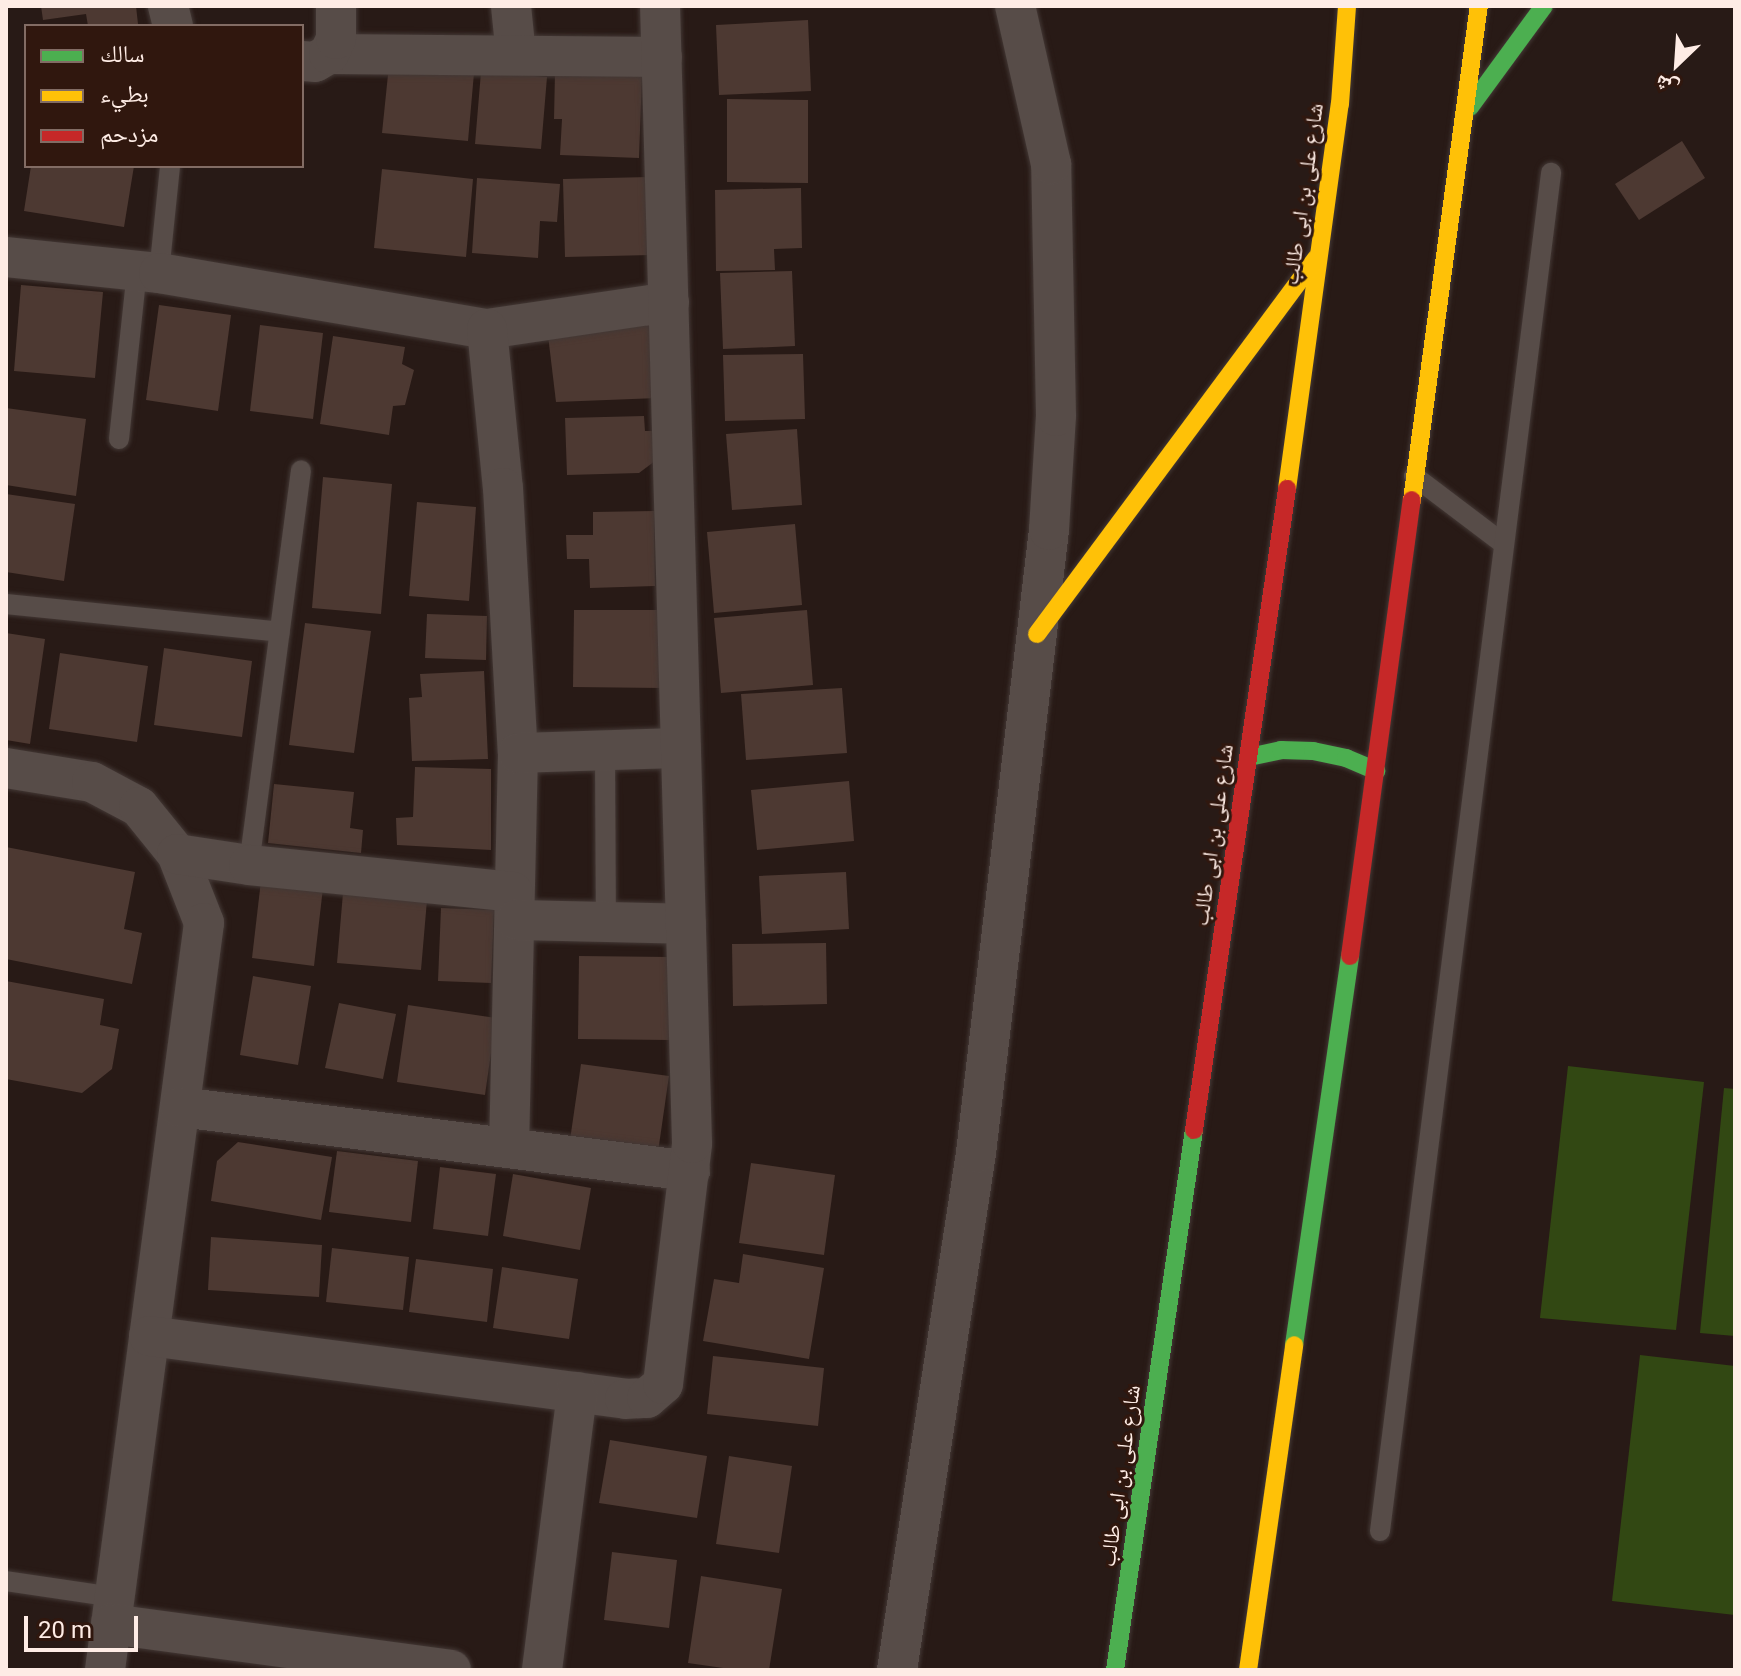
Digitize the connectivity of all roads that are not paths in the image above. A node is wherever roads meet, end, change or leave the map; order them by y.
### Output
1 (336, 6) edge
2 (511, 6) edge
3 (660, 6) edge
4 (1015, 6) edge
5 (1347, 6) edge
6 (1479, 6) edge
7 (1544, 6) edge
8 (1326, 27) dead end
9 (516, 55) junction
10 (662, 57) junction
11 (316, 58) edge
12 (1340, 104) junction
13 (1464, 116) junction
14 (170, 168) edge
15 (1551, 173) dead end
16 (1320, 252) junction
17 (6, 257) edge
18 (148, 271) junction
19 (669, 302) junction
20 (487, 329) junction
21 (119, 439) dead end
22 (301, 470) dead end
23 (1414, 476) junction
24 (1504, 544) junction
25 (6, 604) edge
26 (280, 632) junction
27 (1037, 634) junction
28 (681, 748) junction
29 (605, 751) junction
30 (518, 753) junction
31 (1249, 757) junction
32 (6, 768) edge
33 (1376, 771) junction
34 (177, 854) junction
35 (249, 865) junction
36 (515, 906) junction
37 (606, 922) junction
38 (686, 924) junction
39 (180, 1107) junction
40 (509, 1148) junction
41 (690, 1171) junction
42 (149, 1336) junction
43 (577, 1392) junction
44 (1380, 1531) dead end
45 (6, 1581) edge
46 (113, 1610) junction
47 (364, 1664) edge
48 (105, 1670) edge
49 (451, 1670) edge
50 (542, 1670) edge
51 (897, 1670) edge
52 (1115, 1670) edge
53 (1248, 1670) edge

1 - 11 street
2 - 9 street
3 - 10 street
4 - 27 street
5 - 12 street, شارع على بن ابى طالب
6 - 13 street
7 - 13 street
8 - 12 street
9 - 10 street
9 - 11 street
10 - 19 street
12 - 16 street, شارع على بن ابى طالب
13 - 23 street
14 - 18 lane
15 - 24 lane
16 - 27 street
16 - 31 street, شارع على بن ابى طالب
17 - 18 street
18 - 20 street
18 - 21 lane
19 - 20 street
19 - 28 street
20 - 30 street
22 - 26 lane
23 - 24 lane
23 - 33 street
24 - 44 lane
25 - 26 lane
26 - 35 lane
27 - 51 street
28 - 29 street
28 - 38 street
29 - 30 street
29 - 37 lane
30 - 36 street
31 - 33 street
31 - 52 street, شارع على بن ابى طالب
32 - 34 street
33 - 53 street
34 - 35 street
34 - 39 street
35 - 36 street
36 - 37 street
36 - 40 street
37 - 38 street
38 - 41 street
39 - 40 street
39 - 42 street
40 - 41 street
41 - 43 street
42 - 43 street
42 - 46 street
43 - 50 street
45 - 46 lane
46 - 47 street
46 - 48 street
47 - 49 street

